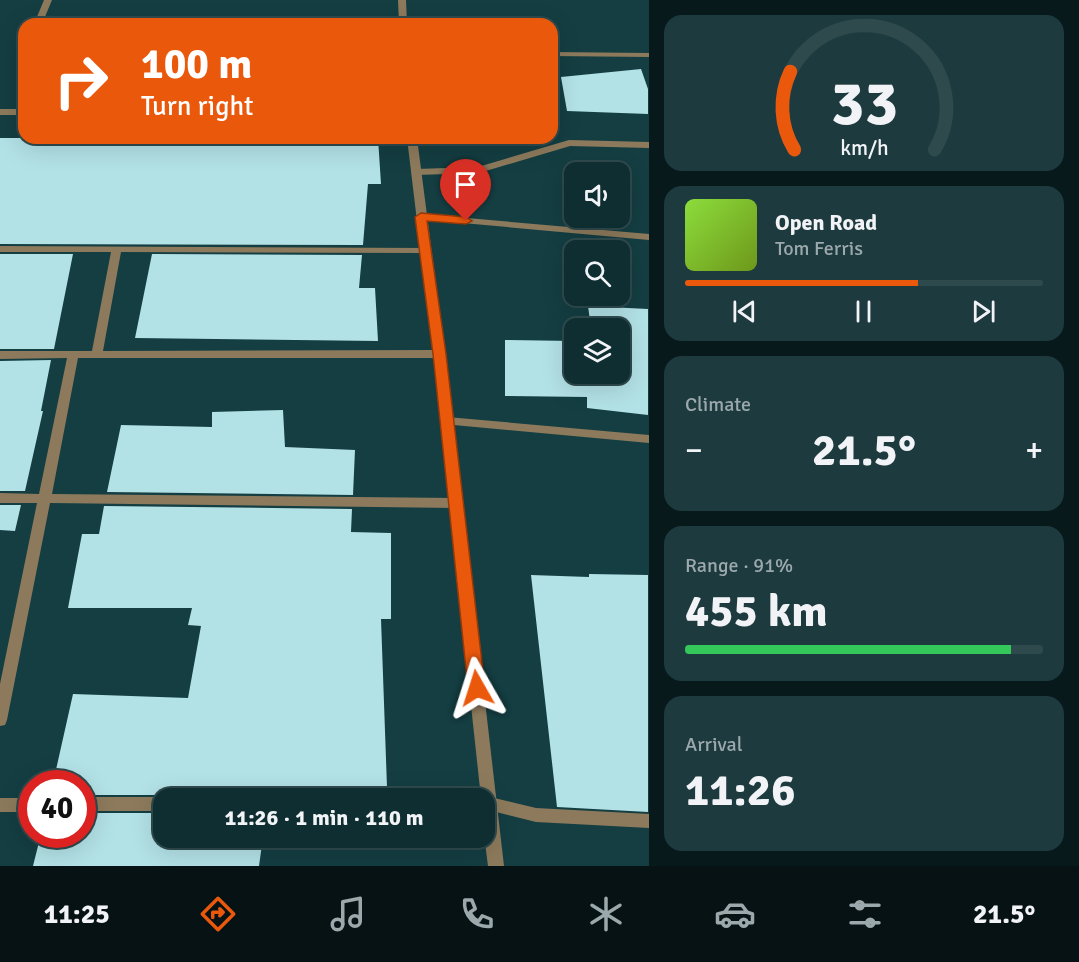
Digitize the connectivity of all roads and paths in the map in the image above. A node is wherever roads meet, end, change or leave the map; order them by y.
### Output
1 (48, 0) edge
2 (402, 0) edge
3 (40, 18) edge
4 (403, 18) edge
5 (558, 54) edge
6 (648, 55) edge
7 (0, 111) edge
8 (18, 111) edge
9 (413, 144) edge
10 (648, 145) edge
11 (416, 172) junction
12 (421, 217) junction
13 (648, 237) edge
14 (0, 249) edge
15 (117, 249) junction
16 (425, 249) junction
17 (439, 354) junction
18 (0, 355) edge
19 (73, 355) junction
20 (97, 355) junction
21 (447, 421) junction
22 (648, 439) edge
23 (0, 498) edge
24 (45, 498) junction
25 (456, 503) junction
26 (0, 720) edge
27 (485, 788) edge
28 (96, 804) edge
29 (153, 804) edge
30 (0, 805) edge
31 (18, 805) edge
32 (495, 806) edge
33 (648, 821) edge
34 (493, 848) edge
35 (496, 866) edge

1 - 3 street
2 - 4 street
5 - 6 street
7 - 8 street
9 - 11 street
10 - 11 street
11 - 12 street
12 - 13 street
12 - 16 street
14 - 15 street
15 - 16 street
15 - 20 street
16 - 17 street
17 - 20 street
17 - 21 street
18 - 19 street
19 - 20 street
19 - 24 street
21 - 22 street
21 - 25 street
23 - 24 street
24 - 25 street
24 - 26 street
25 - 27 street
28 - 29 street
30 - 31 street
32 - 33 street
34 - 35 street

